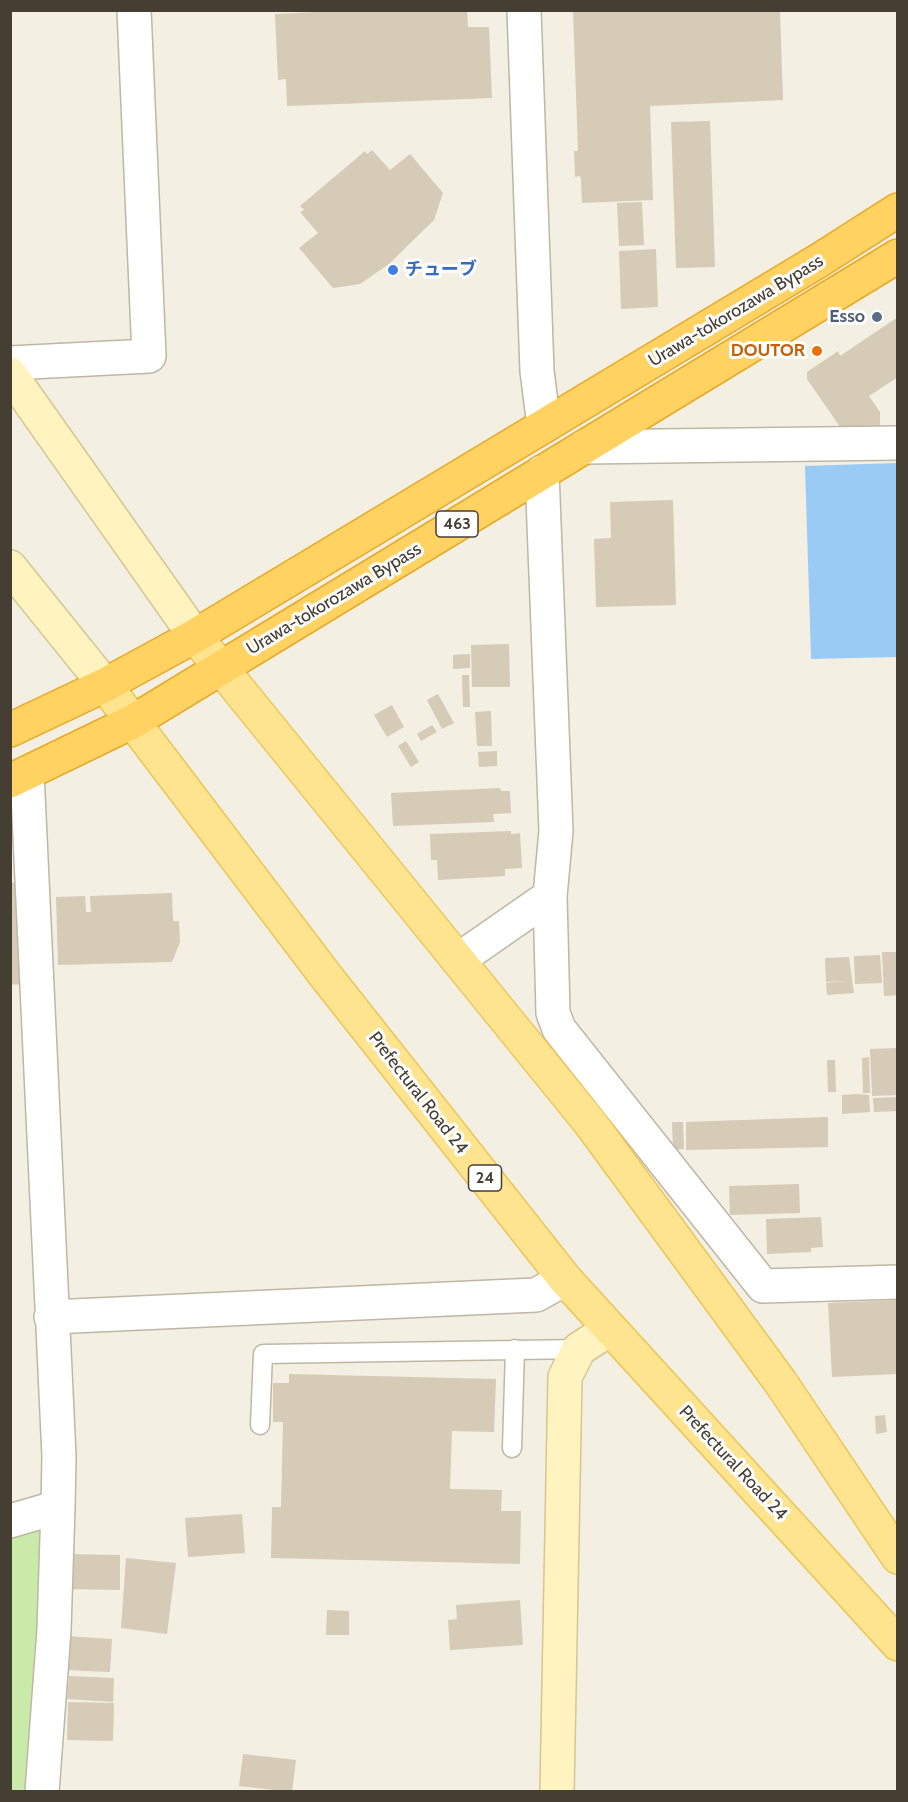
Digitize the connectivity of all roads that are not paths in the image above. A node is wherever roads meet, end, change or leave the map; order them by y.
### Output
1 (134, 10) edge
2 (524, 10) edge
3 (897, 210) edge
4 (897, 256) edge
5 (10, 363) edge
6 (10, 374) edge
7 (544, 426) junction
8 (897, 443) edge
9 (584, 447) junction
10 (542, 472) junction
11 (10, 567) edge
12 (195, 636) junction
13 (223, 668) junction
14 (105, 685) junction
15 (134, 721) junction
16 (10, 730) edge
17 (19, 777) edge
18 (550, 896) junction
19 (458, 960) junction
20 (565, 1279) junction
21 (897, 1282) edge
22 (51, 1317) junction
23 (610, 1329) junction
24 (515, 1349) junction
25 (579, 1349) junction
26 (260, 1425) dead end
27 (512, 1448) dead end
28 (58, 1507) junction
29 (10, 1521) edge
30 (897, 1557) edge
31 (897, 1644) edge
32 (42, 1791) edge
33 (557, 1791) edge

1 - 5 street
2 - 7 street
3 - 7 highway, Urawa-tokorozawa Bypass / 463
4 - 9 highway, Urawa-tokorozawa Bypass / 463
6 - 12 street
7 - 12 highway, Urawa-tokorozawa Bypass / 463
8 - 9 street
9 - 10 highway, Urawa-tokorozawa Bypass / 463
10 - 13 highway, Urawa-tokorozawa Bypass / 463
10 - 18 street
11 - 14 street
12 - 13 main road
12 - 14 highway, Urawa-tokorozawa Bypass / 463
13 - 15 highway, Urawa-tokorozawa Bypass / 463
13 - 19 main road
14 - 15 main road, Prefectural Road 24 / 24
14 - 16 highway, Urawa-tokorozawa Bypass / 463
15 - 17 highway, Urawa-tokorozawa Bypass / 463
15 - 20 main road, Prefectural Road 24 / 24
17 - 22 street
18 - 19 street
18 - 21 street
19 - 30 main road
20 - 22 street
20 - 23 main road, Prefectural Road 24 / 24
22 - 28 street
23 - 25 street
23 - 31 main road, Prefectural Road 24 / 24
24 - 25 lane
24 - 26 lane
24 - 27 lane
25 - 33 street
28 - 29 street
28 - 32 street

